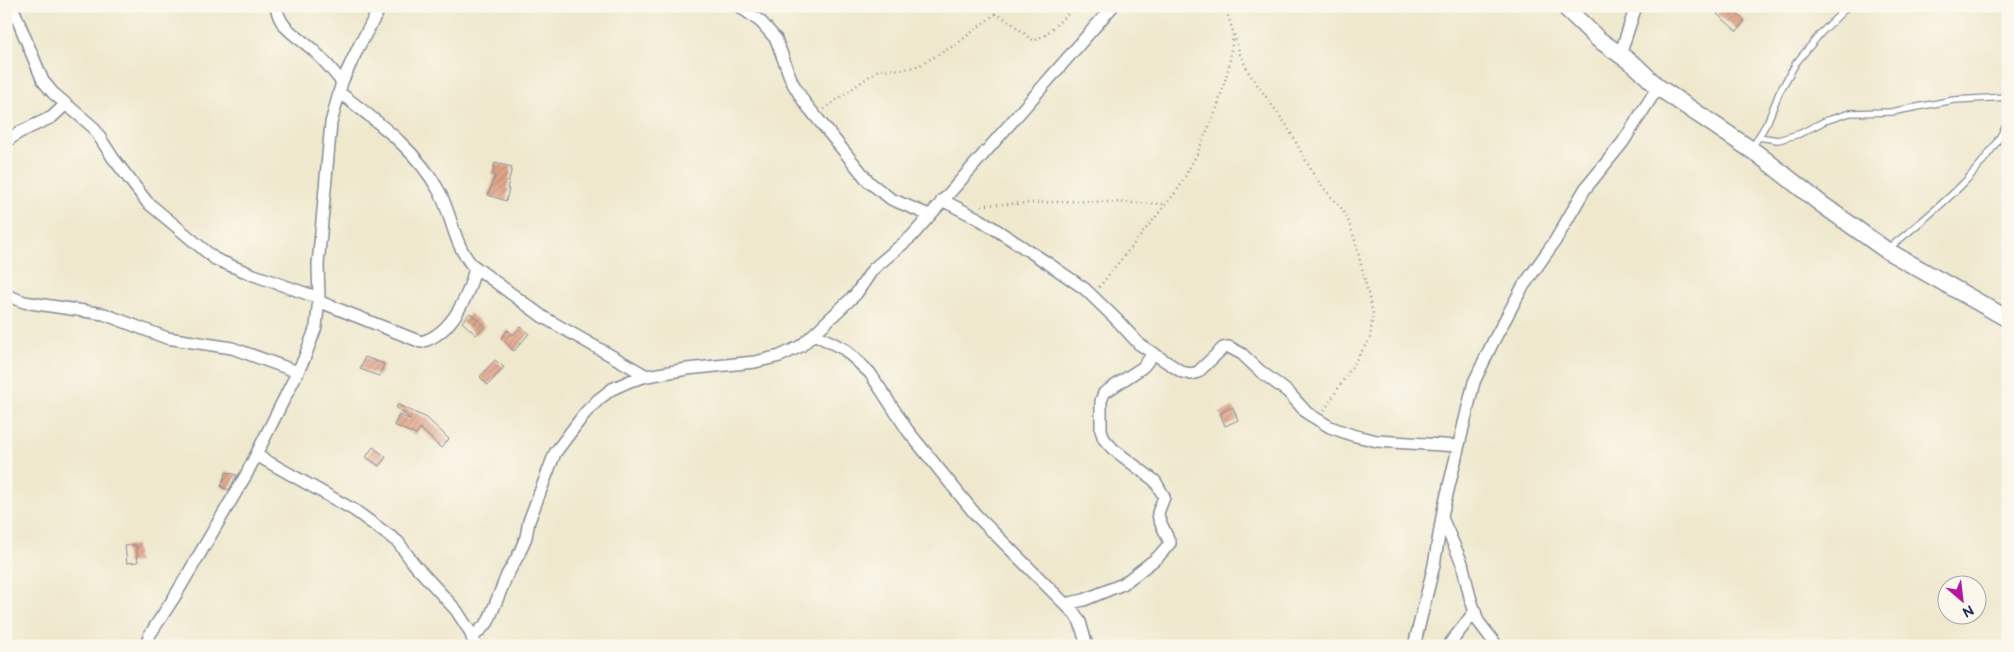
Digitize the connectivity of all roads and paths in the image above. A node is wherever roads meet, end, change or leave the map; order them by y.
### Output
1 (12, 6) edge
2 (276, 6) edge
3 (381, 6) edge
4 (739, 6) edge
5 (1076, 6) edge
6 (1113, 6) edge
7 (1225, 6) edge
8 (1564, 6) edge
9 (1636, 6) edge
10 (1848, 6) edge
11 (1233, 32) junction
12 (1620, 55) junction
13 (341, 87) junction
14 (1658, 87) junction
15 (2008, 97) edge
16 (66, 104) junction
17 (815, 116) junction
18 (2008, 122) edge
19 (6, 142) edge
20 (1754, 144) junction
21 (942, 200) junction
22 (1165, 204) junction
23 (980, 205) dead end
24 (929, 215) junction
25 (1886, 250) junction
26 (475, 268) junction
27 (6, 295) edge
28 (1092, 296) junction
29 (318, 300) junction
30 (2008, 320) edge
31 (814, 334) junction
32 (1154, 353) junction
33 (298, 372) junction
34 (647, 376) junction
35 (1319, 420) junction
36 (1458, 446) junction
37 (256, 455) junction
38 (1442, 518) junction
39 (1065, 604) junction
40 (1475, 611) junction
41 (474, 642) edge
42 (146, 646) edge
43 (1087, 646) edge
44 (1414, 646) edge
45 (1448, 646) edge
46 (1497, 646) edge

1 - 16 street
2 - 13 street
3 - 13 street
4 - 17 street
5 - 17 path
6 - 21 street
7 - 11 path
8 - 12 street
9 - 12 street
10 - 20 lane
11 - 22 path
11 - 35 path
12 - 14 street
13 - 26 street
13 - 29 street
14 - 20 street
14 - 36 street
15 - 20 lane
16 - 19 street
16 - 29 street
17 - 24 street
18 - 25 lane
20 - 25 street
21 - 24 street
21 - 28 street
22 - 23 path
22 - 28 path
24 - 31 street
25 - 30 street
26 - 29 street
26 - 34 street
27 - 33 street
28 - 32 street
29 - 33 street
31 - 34 street
31 - 39 street
32 - 35 street
32 - 39 street
33 - 37 street
34 - 41 street
35 - 36 street
36 - 38 street
37 - 41 street
37 - 42 street
38 - 40 street
38 - 44 street
39 - 43 street
40 - 45 street
40 - 46 street

